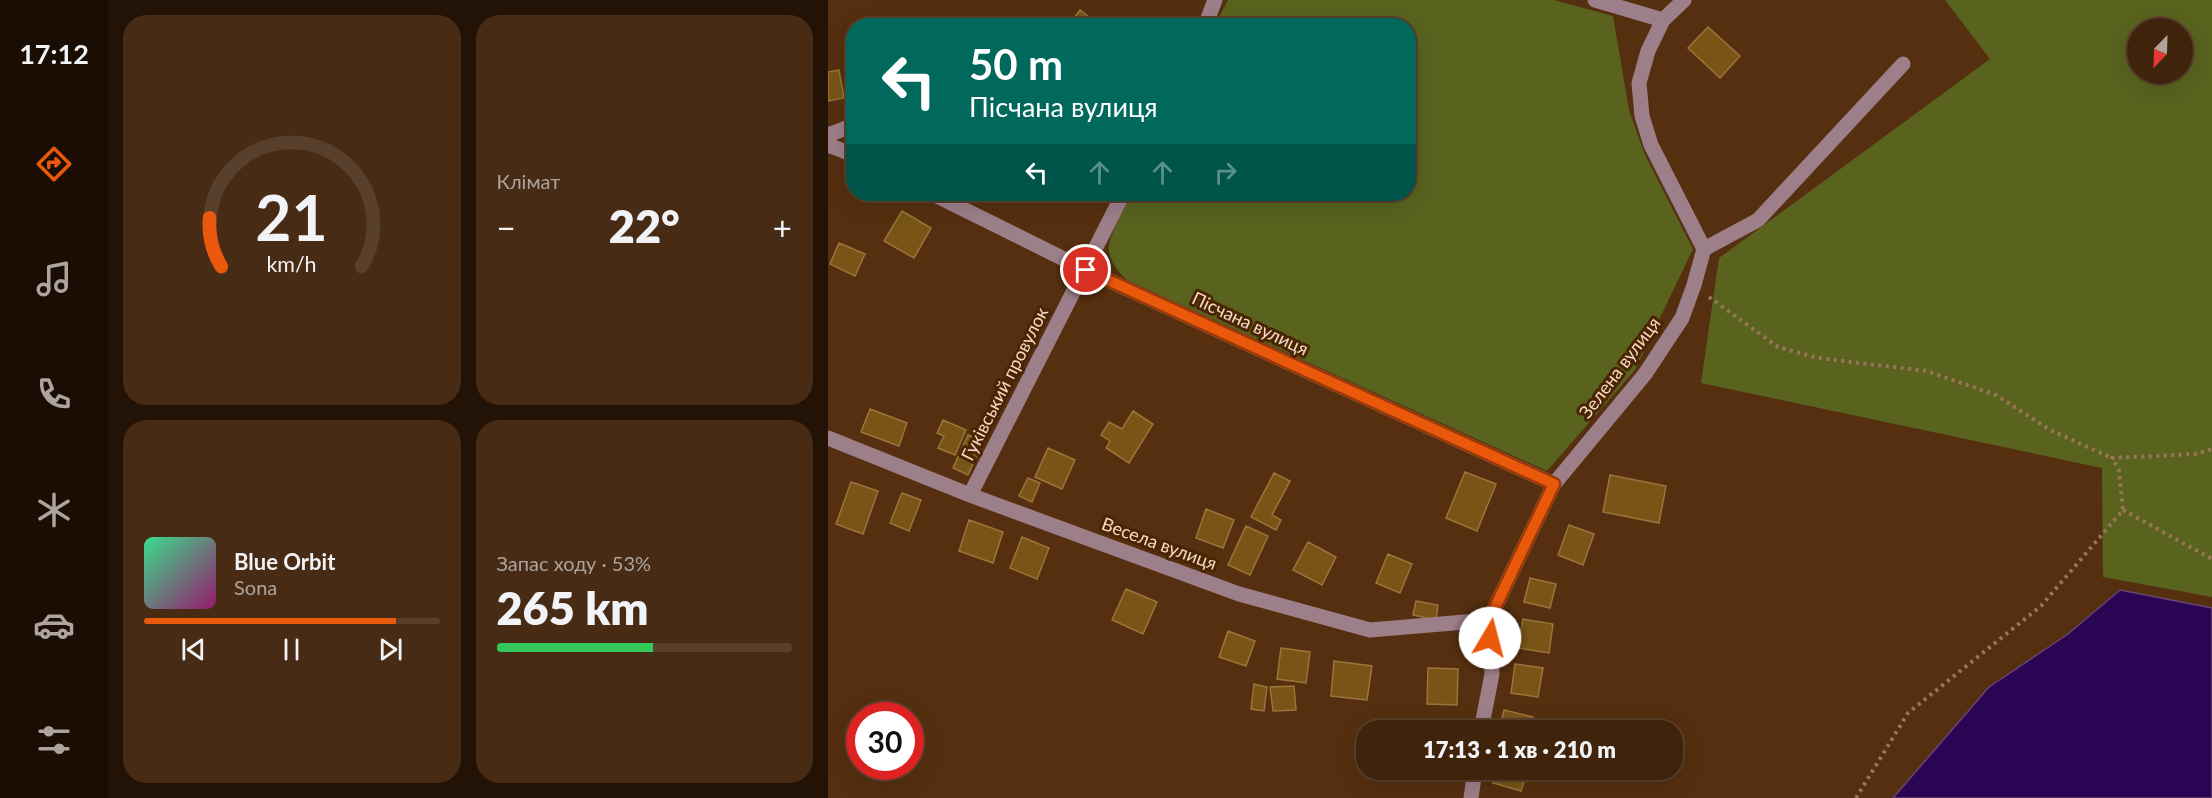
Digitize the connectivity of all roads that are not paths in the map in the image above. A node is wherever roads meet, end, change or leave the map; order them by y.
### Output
1 (1215, 0) edge
2 (1595, 0) edge
3 (1684, 0) edge
4 (1208, 18) edge
5 (1663, 20) junction
6 (1903, 64) dead end
7 (846, 128) edge
8 (828, 135) edge
9 (828, 145) edge
10 (846, 152) edge
11 (947, 201) edge
12 (1120, 201) edge
13 (1704, 249) junction
14 (1086, 270) junction
15 (828, 438) edge
16 (1554, 484) junction
17 (970, 495) junction
18 (1489, 620) junction
19 (1483, 720) edge
20 (1473, 780) edge
21 (1471, 798) edge

1 - 4 street
2 - 5 street
3 - 5 street
5 - 13 street
6 - 13 street
7 - 8 street
9 - 10 street
11 - 14 street, Пісчана вулиця
12 - 14 street, Гуківський провулок
13 - 16 street, Зелена вулиця
14 - 16 street, Пісчана вулиця
14 - 17 street, Гуківський провулок
15 - 17 street, Весела вулиця
16 - 18 street, Зелена вулиця
17 - 18 street, Весела вулиця
18 - 19 street
20 - 21 street

